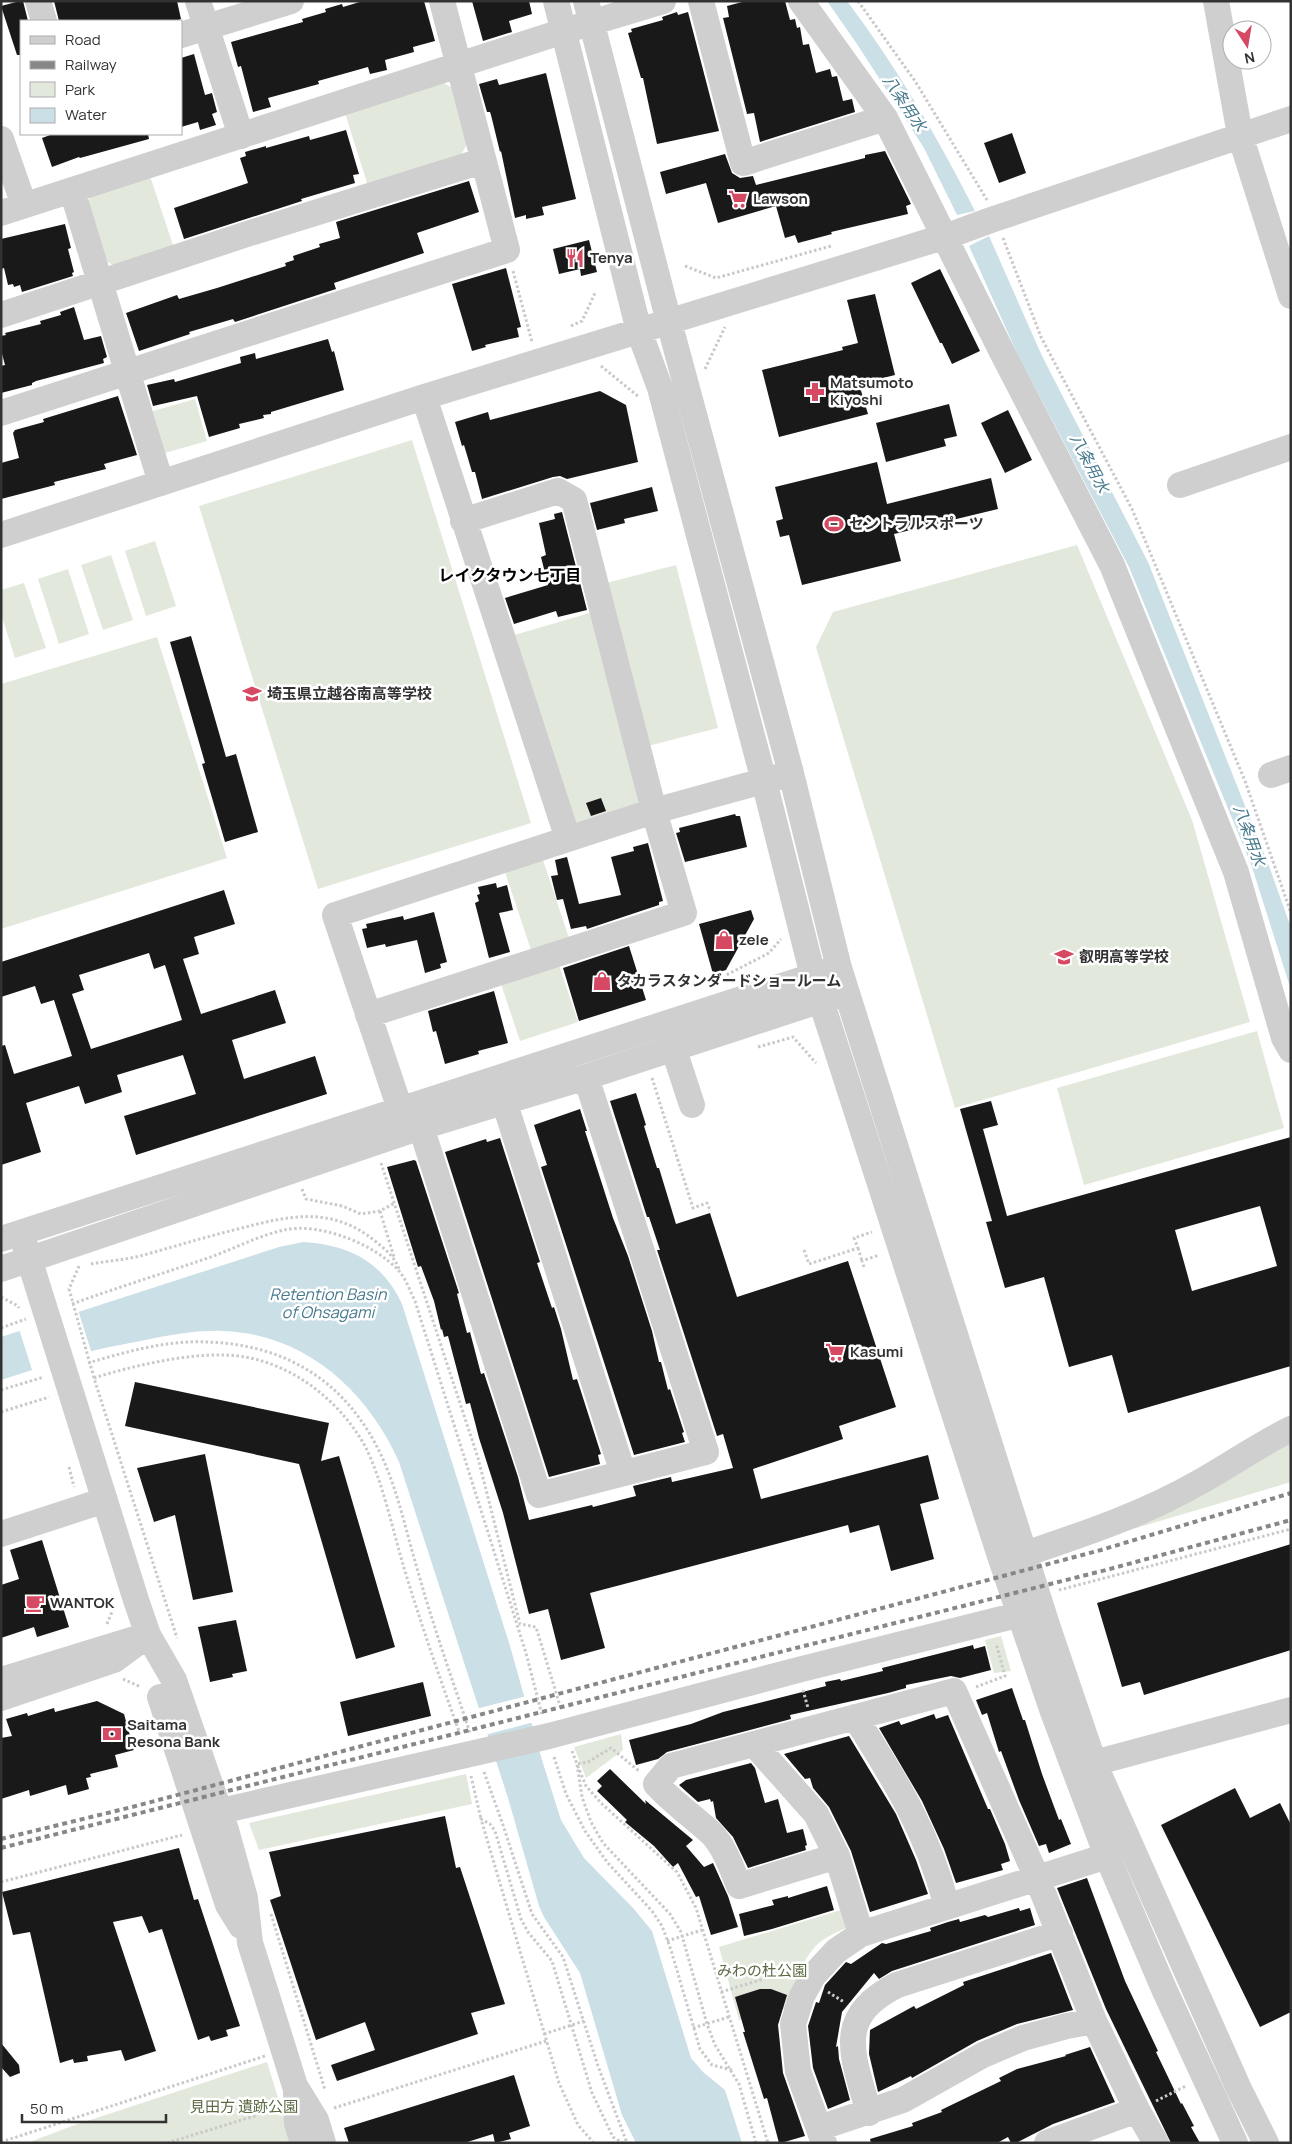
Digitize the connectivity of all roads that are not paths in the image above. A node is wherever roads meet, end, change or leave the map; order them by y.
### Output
1 (38, 1) edge
2 (198, 1) edge
3 (291, 1) edge
4 (442, 1) edge
5 (556, 1) edge
6 (663, 1) edge
7 (702, 1) edge
8 (801, 1) edge
9 (1216, 1) edge
10 (589, 12) edge
11 (44, 20) edge
12 (206, 27) junction
13 (564, 30) junction
14 (182, 35) edge
15 (459, 65) junction
16 (885, 118) junction
17 (1291, 120) edge
18 (1240, 135) junction
19 (241, 136) junction
20 (1, 139) edge
21 (482, 161) junction
22 (72, 190) junction
23 (12, 209) edge
24 (954, 233) junction
25 (100, 284) junction
26 (1291, 296) edge
27 (1, 315) edge
28 (669, 322) junction
29 (639, 331) junction
30 (126, 373) junction
31 (424, 397) junction
32 (1, 413) edge
33 (1291, 448) edge
34 (161, 483) junction
35 (1180, 486) dead end
36 (463, 521) junction
37 (1, 535) edge
38 (791, 773) junction
39 (764, 781) junction
40 (654, 811) junction
41 (568, 840) junction
42 (839, 968) junction
43 (816, 988) junction
44 (847, 992) junction
45 (368, 1015) junction
46 (673, 1047) junction
47 (1291, 1050) edge
48 (586, 1077) junction
49 (504, 1101) junction
50 (692, 1105) dead end
51 (400, 1109) junction
52 (421, 1128) junction
53 (11, 1236) edge
54 (30, 1260) junction
55 (1, 1269) edge
56 (1291, 1429) edge
57 (623, 1473) junction
58 (104, 1500) junction
59 (1, 1534) edge
60 (1025, 1554) junction
61 (1021, 1614) junction
62 (148, 1635) junction
63 (1, 1680) edge
64 (1, 1698) edge
65 (1291, 1710) edge
66 (855, 1717) junction
67 (754, 1744) junction
68 (1094, 1763) junction
69 (203, 1820) junction
70 (837, 1856) junction
71 (1107, 1856) junction
72 (1037, 1878) junction
73 (946, 1906) junction
74 (1060, 1933) junction
75 (861, 1934) junction
76 (1094, 2021) junction
77 (296, 2086) junction
78 (1137, 2110) junction
79 (869, 2113) junction
80 (821, 2135) edge
81 (303, 2143) edge
82 (323, 2143) edge
83 (1047, 2143) edge
84 (1156, 2143) edge
85 (1235, 2143) edge
86 (1266, 2143) edge

1 - 11 street
2 - 12 street
3 - 12 street
4 - 15 street
5 - 13 street
6 - 10 street
7 - 16 street
8 - 16 street
9 - 18 street
10 - 13 street
10 - 28 street
12 - 14 street
12 - 19 street
13 - 15 street
13 - 29 street
15 - 19 street
15 - 21 street
16 - 24 street
17 - 18 street
18 - 24 street
18 - 26 street
19 - 22 street
20 - 23 street
21 - 25 street
21 - 30 street
22 - 23 street
22 - 25 street
24 - 28 street
24 - 47 street
25 - 27 street
25 - 30 street
28 - 29 street
28 - 38 street
29 - 31 street
29 - 39 street
30 - 32 street
30 - 34 street
31 - 34 street
31 - 36 street
33 - 35 street
34 - 37 street
36 - 40 street
36 - 41 street
38 - 39 street
38 - 42 street
39 - 40 street
39 - 43 street
40 - 41 street
40 - 45 street
41 - 45 street
42 - 43 street
42 - 44 street
43 - 44 street
43 - 46 street
43 - 51 street
43 - 61 street
44 - 60 street
45 - 51 street
46 - 48 street
46 - 50 street
48 - 49 street
48 - 57 street
49 - 52 street
49 - 57 street
51 - 53 street
52 - 54 street
52 - 57 street
53 - 54 street
54 - 55 street
54 - 58 street
56 - 60 street
58 - 59 street
58 - 62 street
60 - 68 street
61 - 69 street
61 - 71 street
62 - 63 street
62 - 64 street
62 - 69 street
65 - 68 street
66 - 67 street
66 - 72 street
66 - 73 street
67 - 70 street
67 - 70 street
68 - 86 street
69 - 77 street
70 - 75 street
71 - 72 street
71 - 85 street
72 - 73 street
72 - 74 street
73 - 75 street
74 - 76 street
74 - 79 street
75 - 80 street
76 - 78 street
76 - 79 street
77 - 81 street
77 - 82 street
78 - 83 street
78 - 84 street
79 - 80 street

